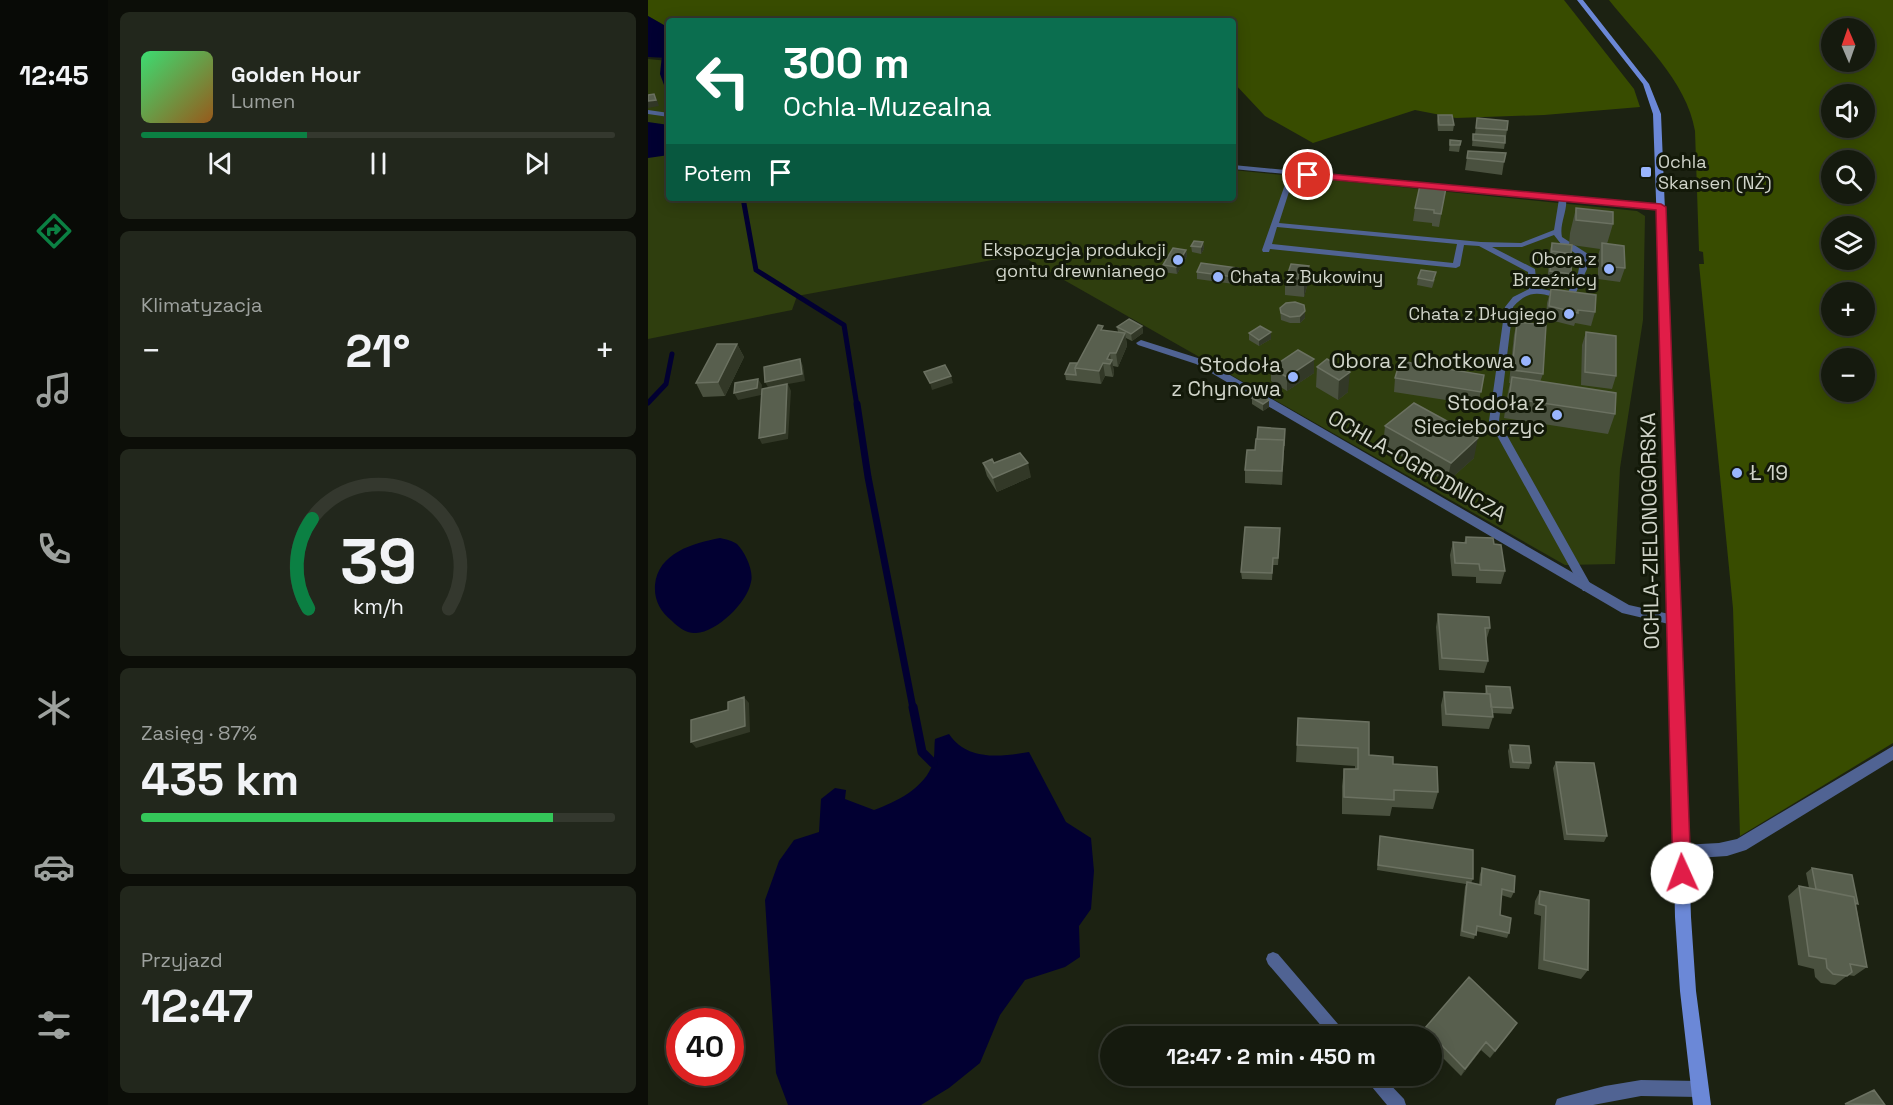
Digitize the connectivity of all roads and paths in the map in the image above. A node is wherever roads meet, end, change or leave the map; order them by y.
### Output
1 (1580, 0) edge
2 (648, 112) edge
3 (666, 115) edge
4 (1236, 167) edge
5 (1292, 173) junction
6 (1563, 199) junction
7 (1661, 207) junction
8 (1276, 225) junction
9 (1556, 232) junction
10 (1461, 242) junction
11 (1480, 244) junction
12 (1533, 290) junction
13 (1141, 343) dead end
14 (1587, 588) junction
15 (1673, 621) junction
16 (1893, 752) edge
17 (1682, 852) junction
18 (1273, 959) dead end
19 (1330, 1026) edge
20 (1381, 1086) edge
21 (1700, 1097) edge
22 (1398, 1105) edge
23 (1563, 1105) edge

1 - 7 street, OCHLA-ZIELONOGÓRSKA
2 - 3 lane
4 - 5 street
5 - 6 street
5 - 8 lane
6 - 7 street
6 - 9 lane
7 - 15 street, OCHLA-ZIELONOGÓRSKA
8 - 10 lane
8 - 10 lane
9 - 11 lane
9 - 12 lane
10 - 11 lane
11 - 12 lane
12 - 14 lane
13 - 14 street, OCHLA-OGRODNICZA
14 - 15 street, OCHLA-OGRODNICZA
15 - 17 street, OCHLA-ZIELONOGÓRSKA
16 - 17 street
17 - 21 street, OCHLA-ZIELONOGÓRSKA
18 - 19 lane
20 - 22 lane
21 - 23 lane

